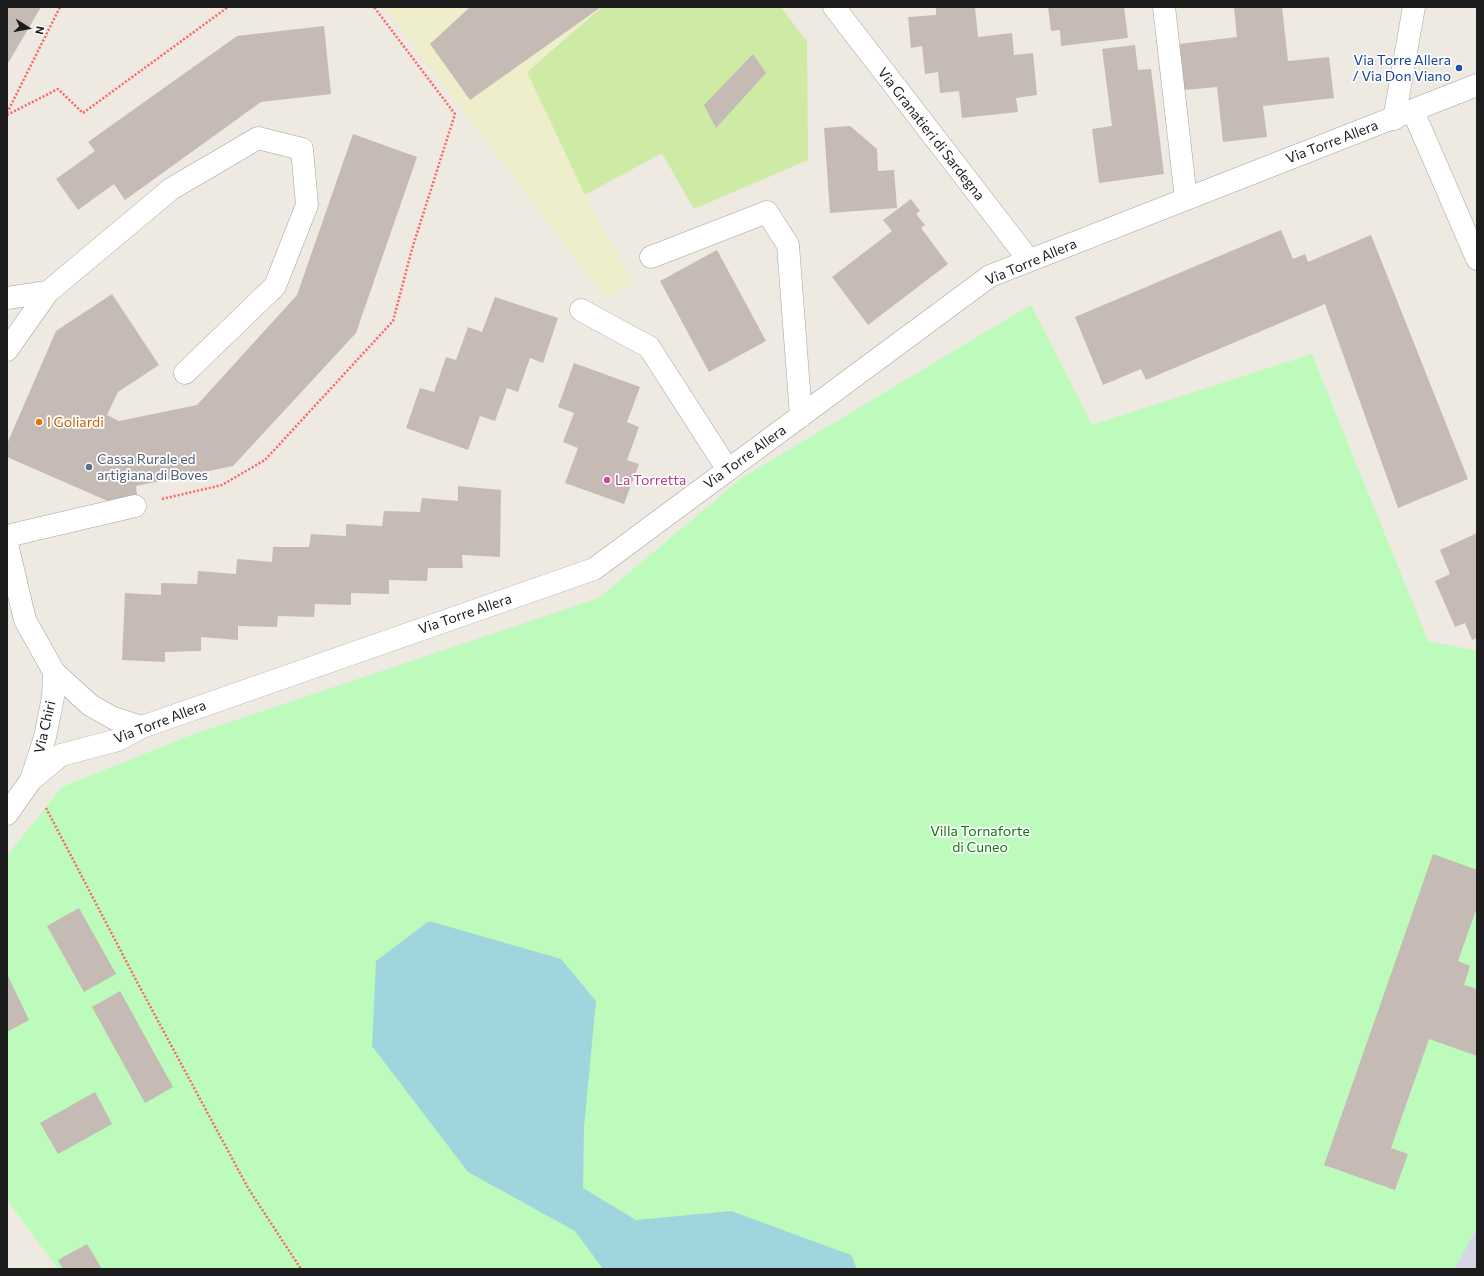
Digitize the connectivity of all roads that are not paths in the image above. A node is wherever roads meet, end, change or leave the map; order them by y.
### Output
1 (834, 7) edge
2 (1164, 7) edge
3 (1414, 7) edge
4 (1477, 86) edge
5 (1403, 115) junction
6 (1186, 199) junction
7 (651, 257) dead end
8 (1477, 259) edge
9 (1029, 260) junction
10 (48, 292) junction
11 (7, 298) edge
12 (581, 310) dead end
13 (7, 350) edge
14 (185, 373) dead end
15 (802, 416) junction
16 (728, 470) junction
17 (135, 506) road end
18 (7, 536) edge
19 (7, 544) edge
20 (7, 603) edge
21 (25, 620) junction
22 (54, 672) junction
23 (142, 727) junction
24 (31, 780) junction
25 (7, 814) edge

1 - 9 street, Via Granatieri di Sardegna
2 - 6 street
3 - 5 street, Via Torre Allera
4 - 5 street, Via Torre Allera
5 - 6 street, Via Torre Allera
5 - 8 street
6 - 9 street, Via Torre Allera
7 - 15 street
9 - 15 street, Via Torre Allera
10 - 11 street
10 - 13 street
10 - 14 street
12 - 16 street
15 - 16 street, Via Torre Allera
16 - 23 street, Via Torre Allera
17 - 18 street
19 - 21 street, Via Chiri
20 - 21 street, Via Chiri
21 - 22 street, Via Chiri
22 - 23 street, Via Chiri
22 - 24 street, Via Chiri
23 - 24 street, Via Torre Allera
24 - 25 street, Via Torre Allera

